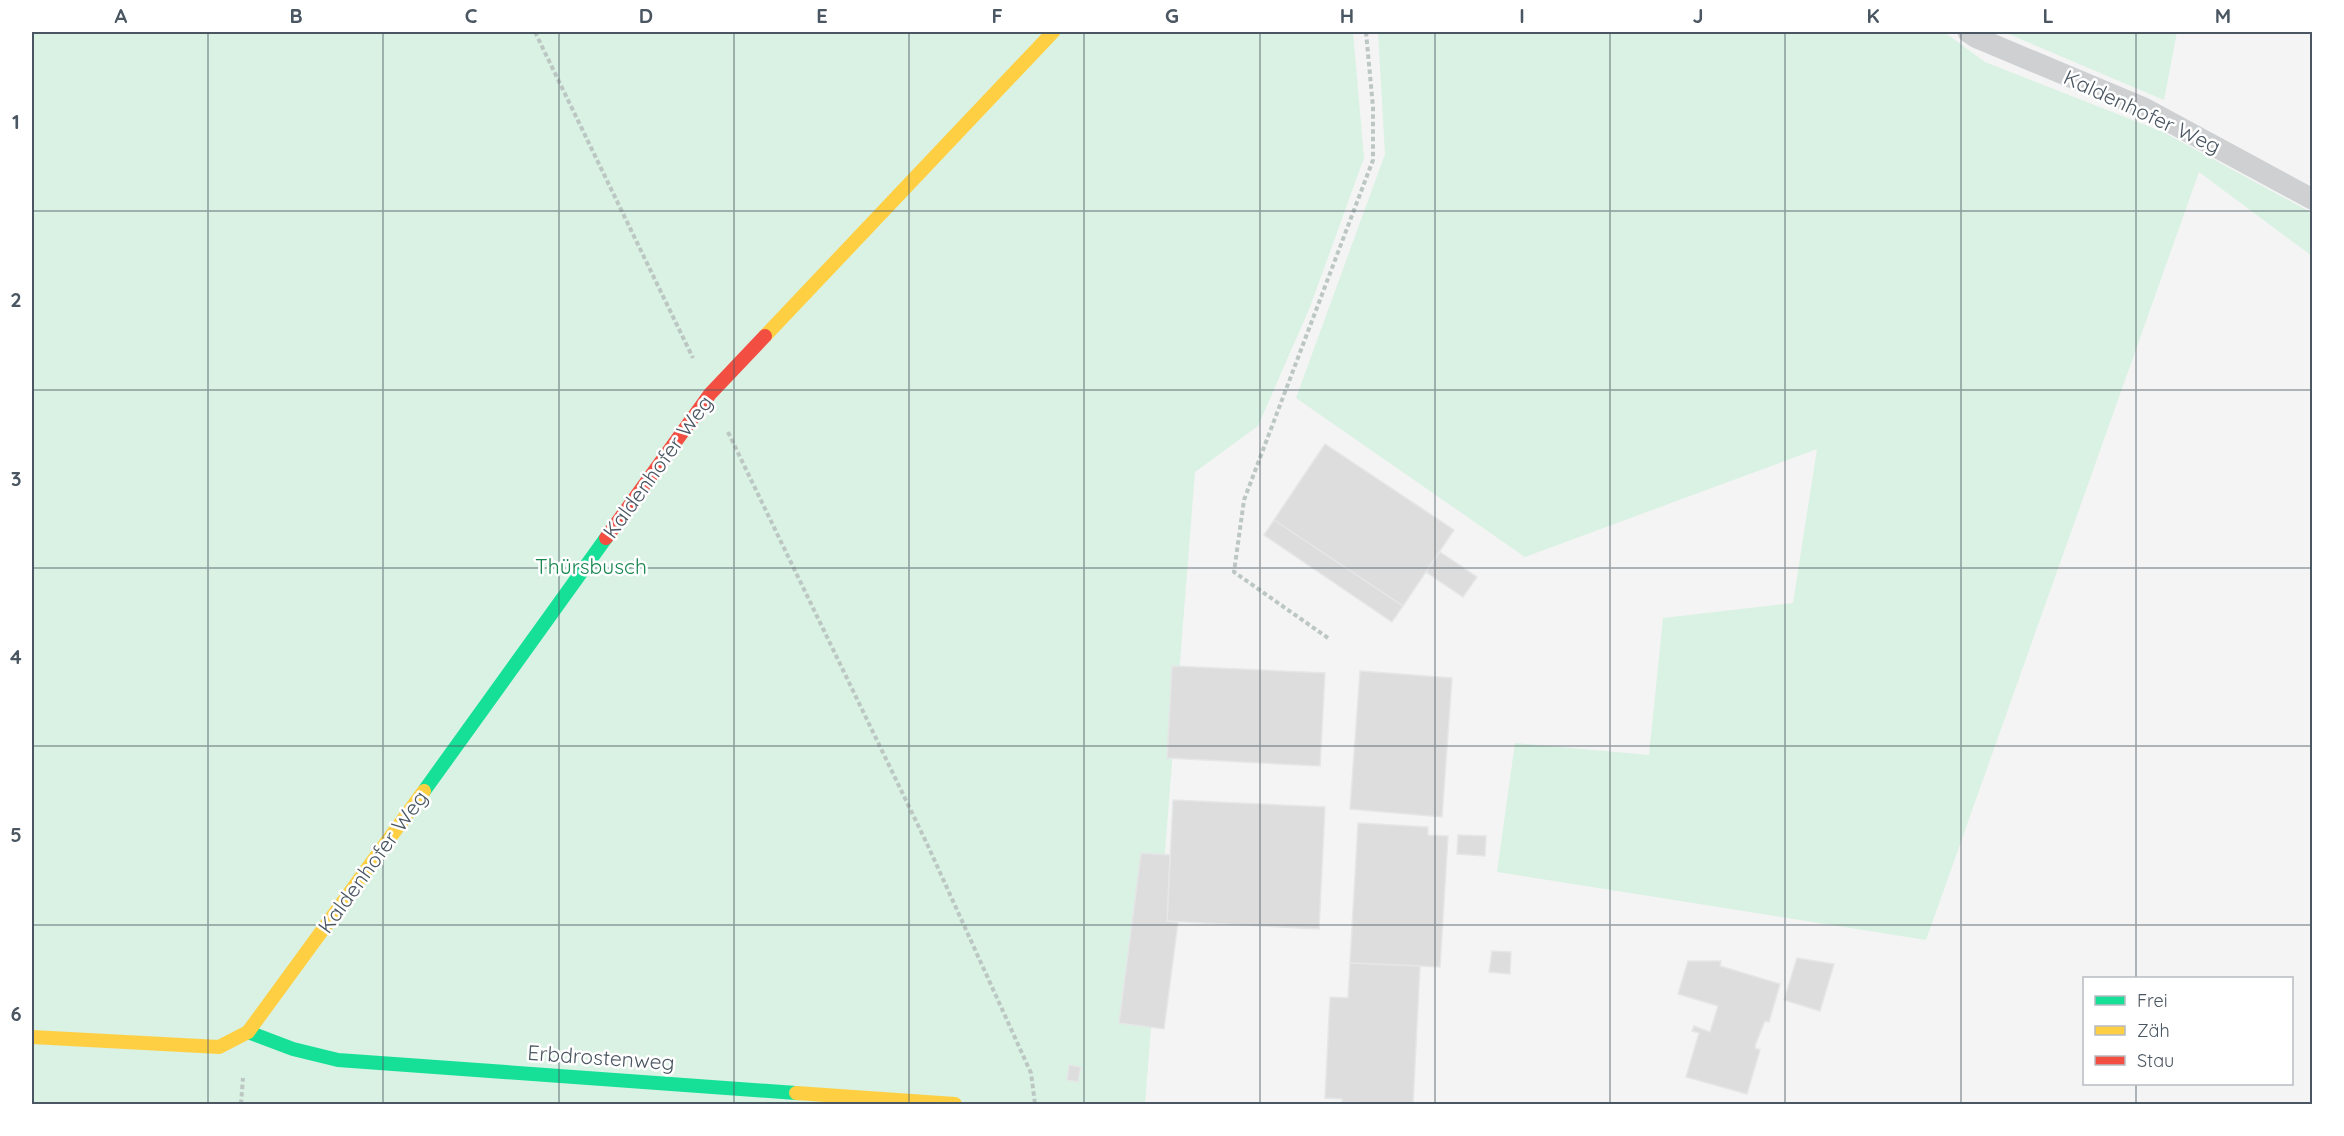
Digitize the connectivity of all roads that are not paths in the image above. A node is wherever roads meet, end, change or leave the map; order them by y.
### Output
1 (1053, 32) edge
2 (1968, 32) edge
3 (2313, 199) edge
4 (248, 1032) junction
5 (32, 1037) edge
6 (955, 1104) edge

1 - 4 street, Kaldenhofer Weg
2 - 3 lane, Kaldenhofer Weg
4 - 5 street
4 - 6 street, Erbdrostenweg

